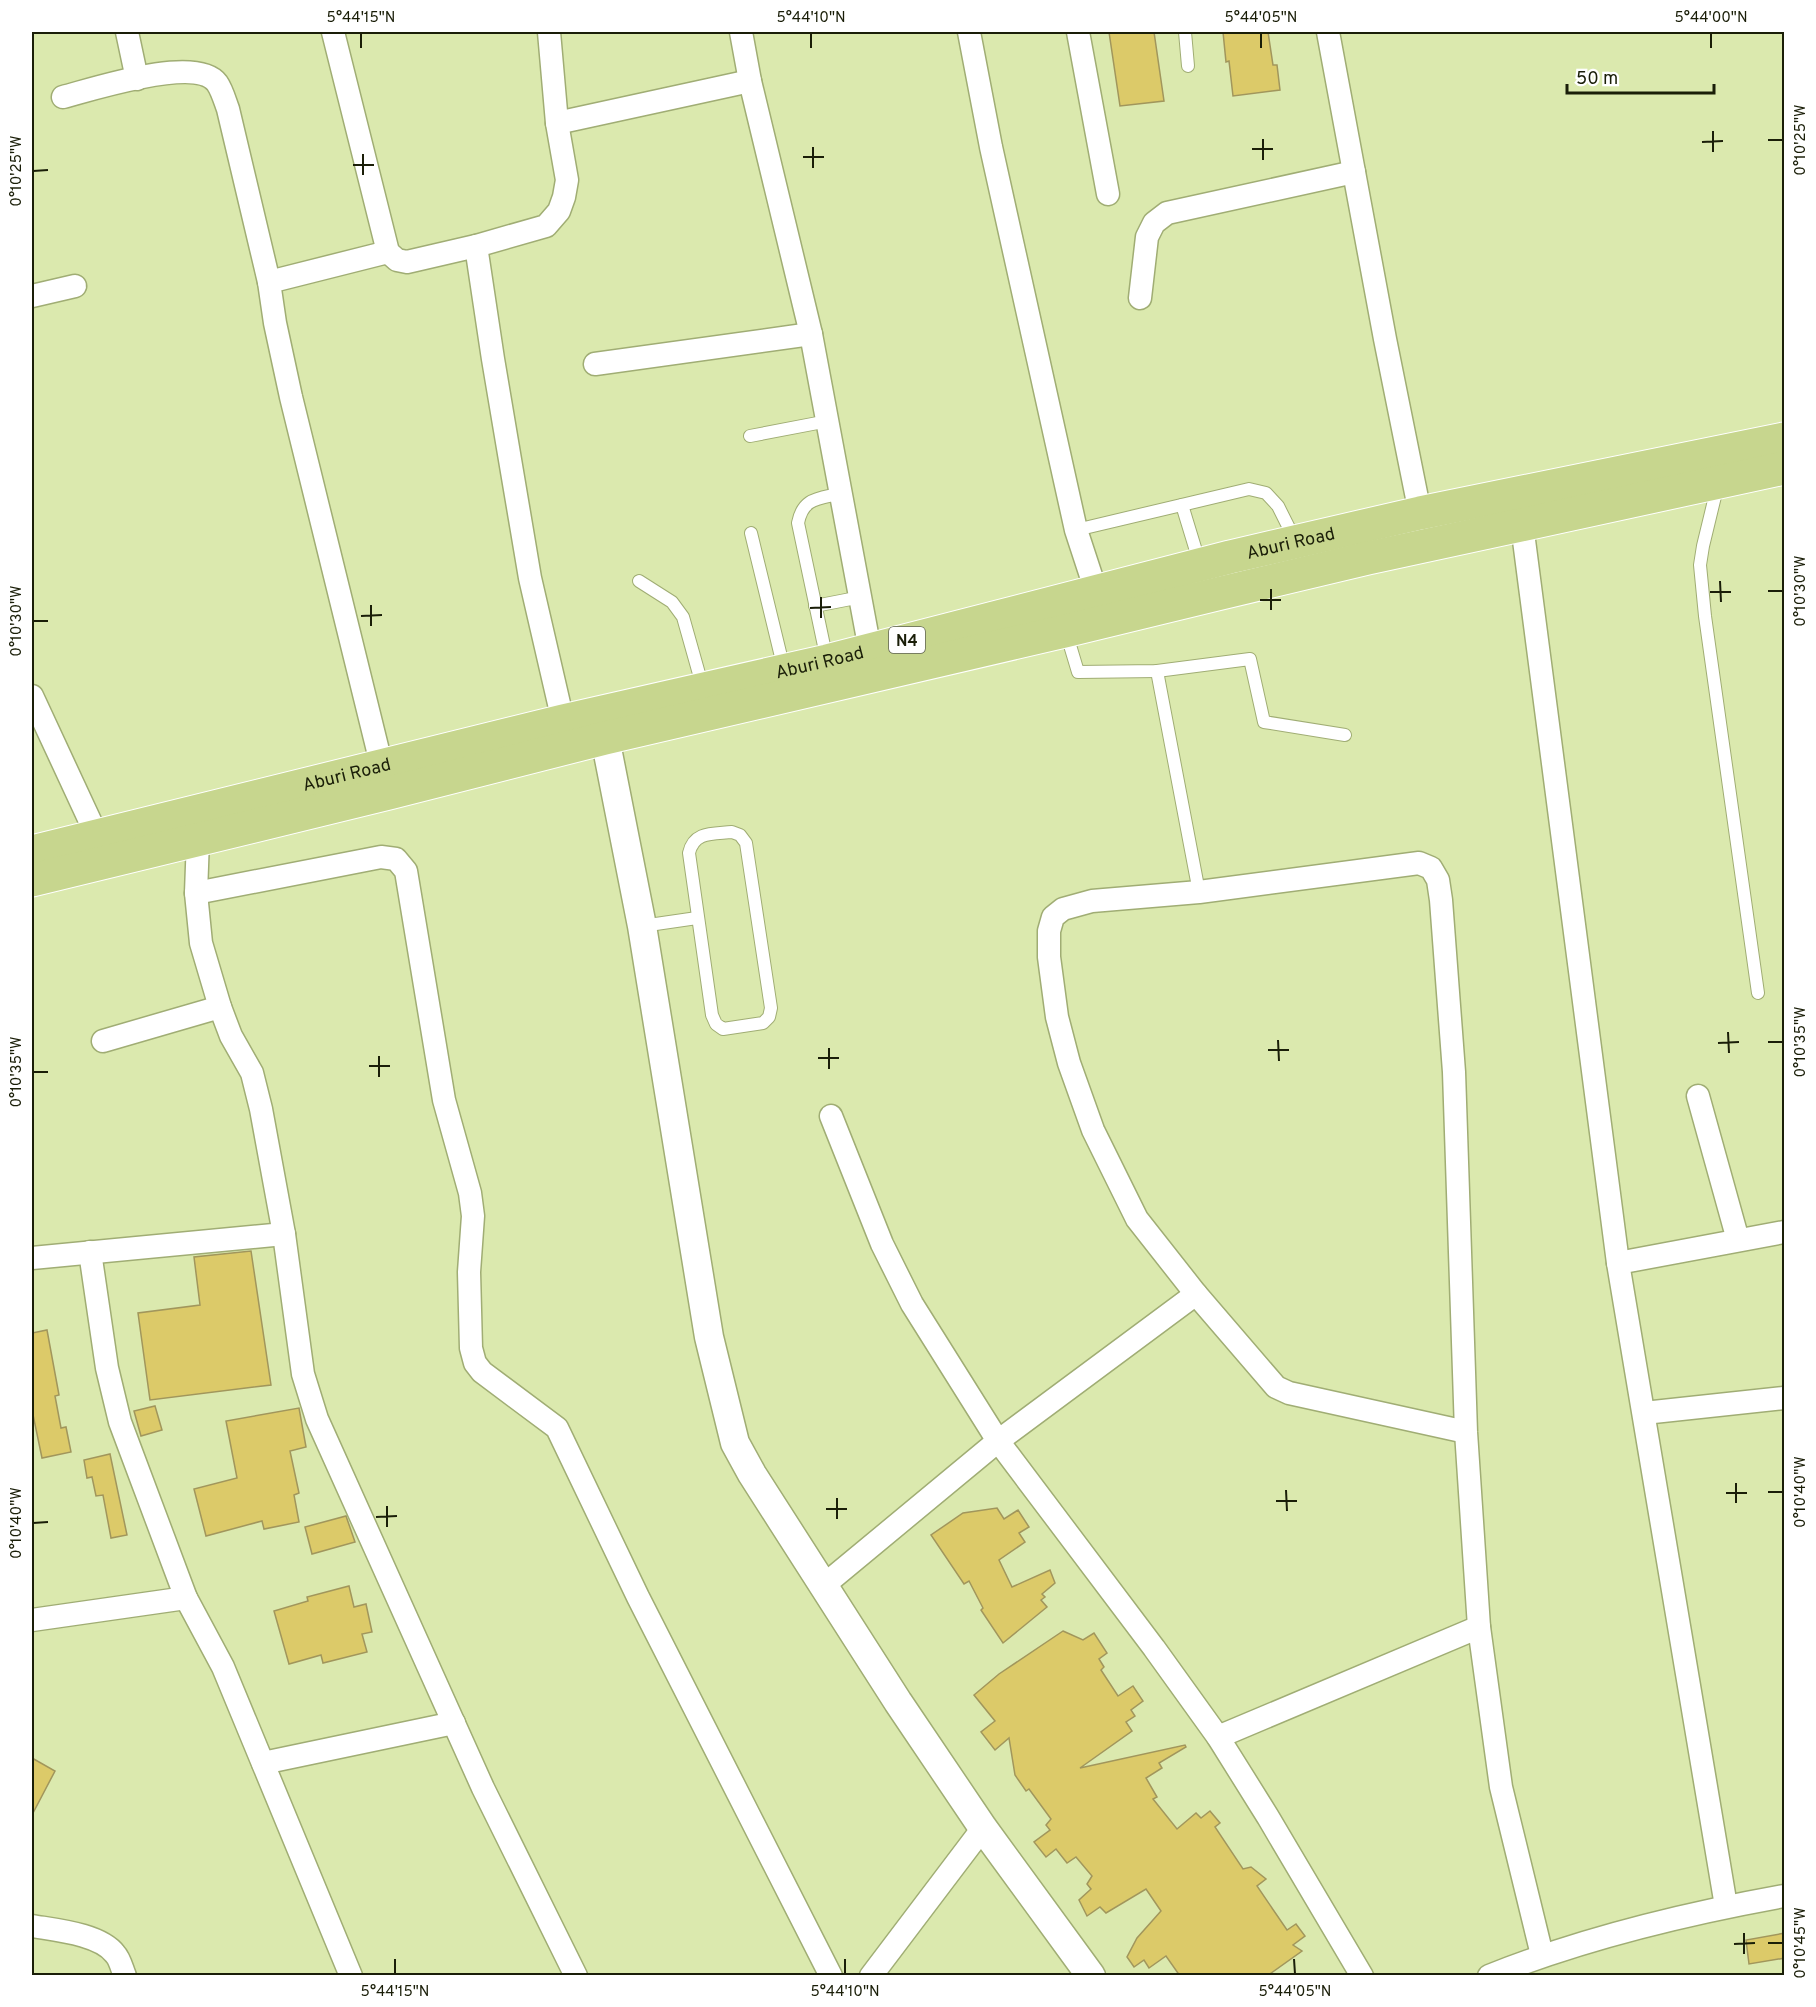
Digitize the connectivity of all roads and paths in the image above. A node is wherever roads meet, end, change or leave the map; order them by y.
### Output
1 (127, 32) edge
2 (333, 32) edge
3 (549, 32) edge
4 (741, 32) edge
5 (969, 32) edge
6 (1078, 32) edge
7 (1185, 32) edge
8 (1328, 32) edge
9 (1188, 66) dead end
10 (137, 79) junction
11 (750, 81) junction
12 (63, 97) dead end
13 (557, 123) junction
14 (1354, 172) junction
15 (1108, 194) dead end
16 (477, 246) junction
17 (388, 252) junction
18 (269, 282) junction
19 (75, 286) dead end
20 (32, 296) edge
21 (1140, 298) dead end
22 (811, 334) junction
23 (596, 364) dead end
24 (828, 421) junction
25 (750, 436) dead end
26 (1785, 439) edge
27 (1785, 468) edge
28 (1718, 483) junction
29 (842, 493) junction
30 (1182, 505) junction
31 (1420, 513) junction
32 (1522, 525) junction
33 (1076, 531) junction
34 (751, 533) dead end
35 (1296, 542) junction
36 (1200, 565) junction
37 (639, 581) dead end
38 (1096, 591) junction
39 (861, 597) junction
40 (1057, 600) junction
41 (815, 606) junction
42 (1065, 631) junction
43 (870, 650) junction
44 (827, 661) junction
45 (784, 670) junction
46 (1157, 671) junction
47 (703, 689) junction
48 (32, 696) edge
49 (563, 722) junction
50 (1345, 735) dead end
51 (605, 738) junction
52 (382, 767) junction
53 (97, 836) junction
54 (198, 839) junction
55 (32, 852) edge
56 (32, 880) edge
57 (1199, 892) junction
58 (196, 893) junction
59 (697, 918) junction
60 (642, 926) junction
61 (1758, 993) dead end
62 (220, 1008) junction
63 (103, 1041) dead end
64 (1698, 1096) dead end
65 (831, 1116) dead end
66 (1785, 1232) edge
67 (284, 1233) junction
68 (1738, 1240) junction
69 (90, 1252) junction
70 (32, 1258) edge
71 (1618, 1263) junction
72 (1196, 1294) junction
73 (1785, 1398) edge
74 (1644, 1413) junction
75 (1466, 1432) junction
76 (998, 1441) junction
77 (823, 1586) junction
78 (186, 1598) junction
79 (32, 1620) edge
80 (1479, 1627) junction
81 (454, 1723) junction
82 (1218, 1737) junction
83 (263, 1763) junction
84 (983, 1828) junction
85 (1785, 1896) edge
86 (1726, 1906) junction
87 (32, 1926) edge
88 (1542, 1955) junction
89 (125, 1976) edge
90 (351, 1976) edge
91 (576, 1976) edge
92 (831, 1976) edge
93 (871, 1976) edge
94 (1091, 1976) edge
95 (1362, 1976) edge
96 (1489, 1976) edge

1 - 10 street
2 - 17 street
3 - 13 street
4 - 11 street
5 - 33 street
6 - 15 street
7 - 9 lane
8 - 14 street
10 - 12 street
10 - 18 street
11 - 13 street
11 - 22 street
13 - 16 street
14 - 21 street
14 - 31 street
16 - 17 street
16 - 49 street
17 - 18 street
18 - 52 street
19 - 20 street
22 - 23 street
22 - 24 street
24 - 25 lane
24 - 29 street
26 - 31 highway, Aburi Road / N4
27 - 28 highway, Aburi Road / N4
28 - 32 highway, Aburi Road / N4
28 - 61 lane
29 - 39 street
29 - 41 lane
30 - 33 lane
30 - 35 lane
30 - 36 lane
31 - 35 highway, Aburi Road / N4
32 - 42 highway, Aburi Road / N4
32 - 71 street
33 - 38 street
34 - 45 lane
35 - 36 highway, Aburi Road / N4
36 - 38 highway, Aburi Road / N4
37 - 47 lane
38 - 40 highway, Aburi Road / N4
39 - 41 lane
39 - 43 street
40 - 42 highway
40 - 43 highway, Aburi Road / N4
41 - 44 lane
42 - 46 lane
42 - 51 highway, Aburi Road / N4
43 - 44 highway, Aburi Road / N4
44 - 45 highway, Aburi Road / N4
45 - 47 highway, Aburi Road / N4
46 - 50 lane
46 - 57 lane
47 - 49 highway, Aburi Road / N4
48 - 53 street
49 - 52 highway, Aburi Road / N4
51 - 54 highway, Aburi Road / N4
51 - 60 street
52 - 53 highway, Aburi Road / N4
53 - 55 highway, Aburi Road / N4
54 - 56 highway, Aburi Road / N4
54 - 58 street
57 - 72 street
57 - 75 street
58 - 62 street
58 - 92 street
59 - 59 lane
59 - 60 lane
60 - 77 street
62 - 63 street
62 - 67 street
64 - 68 street
65 - 76 street
66 - 68 street
67 - 69 street
67 - 81 street
68 - 71 street
69 - 70 street
69 - 78 street
71 - 74 street
72 - 75 street
72 - 76 street
73 - 74 street
74 - 86 street
75 - 80 street
76 - 77 street
76 - 82 street
77 - 84 street
78 - 79 street
78 - 83 street
80 - 82 street
80 - 88 street
81 - 83 street
81 - 91 street
82 - 95 street
83 - 90 street
84 - 93 street
84 - 94 street
85 - 86 street
86 - 88 street
87 - 89 street
88 - 96 street

